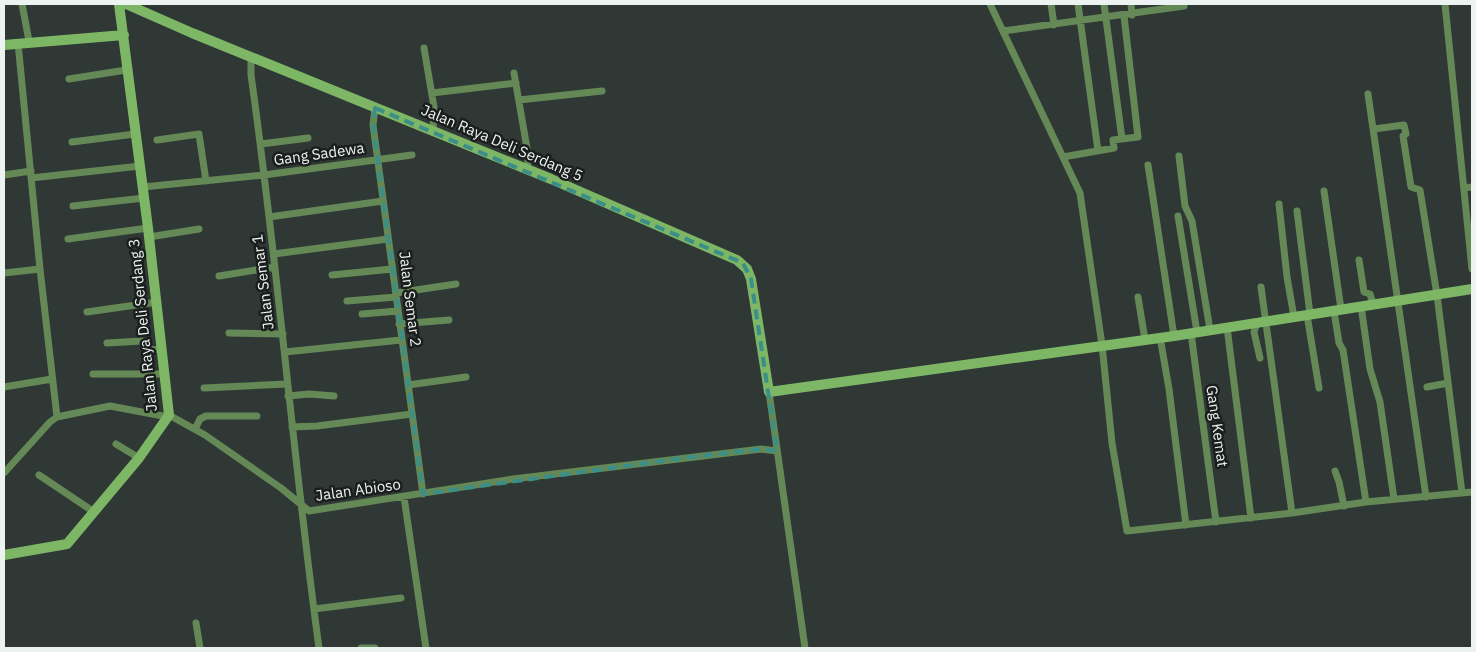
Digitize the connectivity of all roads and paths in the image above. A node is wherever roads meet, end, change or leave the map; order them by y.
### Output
1 (22, 4) edge
2 (119, 4) edge
3 (126, 4) edge
4 (990, 4) edge
5 (1051, 4) edge
6 (1078, 4) edge
7 (1104, 4) edge
8 (1130, 4) edge
9 (1183, 4) edge
10 (1445, 4) edge
11 (1157, 7) edge
12 (1132, 15) junction
13 (1124, 16) junction
14 (1106, 18) junction
15 (1080, 21) junction
16 (1054, 25) junction
17 (1003, 31) junction
18 (124, 35) junction
19 (28, 42) junction
20 (18, 43) junction
21 (4, 44) edge
22 (424, 48) dead end
23 (251, 59) junction
24 (126, 70) junction
25 (514, 73) dead end
26 (69, 80) dead end
27 (516, 82) junction
28 (602, 92) dead end
29 (432, 93) junction
30 (1368, 94) dead end
31 (519, 100) junction
32 (374, 112) junction
33 (1374, 129) junction
34 (433, 131) junction
35 (135, 134) junction
36 (308, 138) dead end
37 (1122, 139) junction
38 (157, 140) dead end
39 (72, 142) dead end
40 (261, 144) junction
41 (1098, 151) junction
42 (412, 155) dead end
43 (1179, 156) dead end
44 (1063, 157) junction
45 (377, 160) junction
46 (1148, 165) dead end
47 (140, 166) junction
48 (525, 169) junction
49 (4, 175) edge
50 (31, 175) junction
51 (264, 175) junction
52 (206, 181) junction
53 (1472, 187) edge
54 (1464, 188) junction
55 (1324, 191) dead end
56 (143, 192) junction
57 (383, 202) junction
58 (1278, 204) dead end
59 (73, 206) dead end
60 (1297, 211) dead end
61 (1178, 216) dead end
62 (269, 217) junction
63 (199, 229) dead end
64 (149, 232) junction
65 (68, 239) dead end
66 (388, 239) junction
67 (274, 254) junction
68 (1359, 260) dead end
69 (275, 266) junction
70 (1472, 268) edge
71 (40, 269) junction
72 (392, 269) junction
73 (4, 273) edge
74 (332, 275) dead end
75 (219, 276) dead end
76 (456, 284) dead end
77 (1261, 287) dead end
78 (1472, 289) edge
79 (396, 295) junction
80 (1437, 295) junction
81 (1138, 297) dead end
82 (348, 301) dead end
83 (1399, 301) junction
84 (157, 302) junction
85 (1373, 304) junction
86 (1361, 306) junction
87 (1338, 310) junction
88 (398, 311) junction
89 (87, 312) dead end
90 (362, 314) dead end
91 (1308, 314) junction
92 (1294, 317) junction
93 (449, 320) dead end
94 (1261, 322) junction
95 (399, 324) junction
96 (1227, 328) junction
97 (1210, 330) junction
98 (1194, 332) junction
99 (229, 333) dead end
100 (283, 334) junction
101 (1174, 336) junction
102 (1160, 338) junction
103 (401, 340) junction
104 (1146, 340) junction
105 (108, 343) dead end
106 (1102, 345) junction
107 (162, 349) junction
108 (285, 352) junction
109 (1260, 358) dead end
110 (93, 374) dead end
111 (165, 374) junction
112 (466, 377) dead end
113 (52, 380) junction
114 (1448, 383) junction
115 (287, 384) junction
116 (408, 385) junction
117 (4, 386) edge
118 (1428, 387) dead end
119 (204, 388) dead end
120 (1319, 388) dead end
121 (769, 392) junction
122 (288, 396) junction
123 (334, 396) dead end
124 (412, 414) junction
125 (169, 416) junction
126 (256, 416) dead end
127 (58, 417) junction
128 (292, 427) junction
129 (195, 429) junction
130 (116, 444) dead end
131 (777, 451) junction
132 (139, 458) junction
133 (1335, 471) dead end
134 (4, 473) edge
135 (39, 475) dead end
136 (1472, 492) edge
137 (1462, 493) junction
138 (423, 494) junction
139 (404, 497) junction
140 (1426, 497) junction
141 (299, 498) junction
142 (1394, 499) junction
143 (1366, 502) junction
144 (1344, 506) junction
145 (94, 512) junction
146 (1292, 513) junction
147 (1251, 518) junction
148 (1216, 522) junction
149 (1186, 525) junction
150 (4, 555) edge
151 (401, 598) dead end
152 (314, 608) junction
153 (196, 622) dead end
154 (200, 648) edge
155 (319, 648) edge
156 (361, 648) edge
157 (376, 648) edge
158 (426, 648) edge
159 (805, 648) edge

1 - 19 street
2 - 18 street, Jalan Raya Deli Serdang 3
3 - 23 street, Jalan Raya Deli Serdang 5
4 - 17 street
5 - 16 street
6 - 15 street
7 - 14 street
8 - 12 street
9 - 11 street
10 - 54 street
11 - 12 street
12 - 13 street
13 - 14 street
13 - 37 street
14 - 15 street
14 - 37 street
15 - 16 street
15 - 41 street
16 - 17 street
17 - 44 street
18 - 19 street
18 - 24 street, Jalan Raya Deli Serdang 3
19 - 20 street
20 - 21 street
20 - 50 street
22 - 29 street
23 - 32 street, Jalan Raya Deli Serdang 5
23 - 40 street, Jalan Semar 1
24 - 26 street
24 - 35 street, Jalan Raya Deli Serdang 3
25 - 27 street
27 - 29 street
27 - 31 street
28 - 31 street
29 - 34 street
30 - 33 street
31 - 48 street
32 - 34 street, Jalan Raya Deli Serdang 5
32 - 45 street, Jalan Semar 2
33 - 80 street
33 - 83 street
34 - 48 street, Jalan Raya Deli Serdang 5
35 - 39 street
35 - 47 street, Jalan Raya Deli Serdang 3
36 - 40 street
37 - 41 street
38 - 52 street
40 - 51 street, Jalan Semar 1
41 - 44 street
42 - 45 street, Gang Sadewa
43 - 97 street
44 - 106 street
45 - 51 street, Gang Sadewa
45 - 57 street, Jalan Semar 2
46 - 101 street
47 - 50 street
47 - 56 street, Jalan Raya Deli Serdang 3
48 - 121 street, Jalan Raya Deli Serdang 5
49 - 50 street
50 - 71 street
51 - 52 street, Gang Sadewa
51 - 62 street, Jalan Semar 1
52 - 56 street, Gang Sadewa
53 - 54 street
54 - 70 street
55 - 87 street
56 - 59 street, Gang Sadewa
56 - 64 street, Jalan Raya Deli Serdang 3
57 - 62 street
57 - 66 street, Jalan Semar 2
58 - 92 street
60 - 91 street
61 - 98 street, Gang Kemat
62 - 67 street, Jalan Semar 1
63 - 64 street
64 - 65 street
64 - 84 street, Jalan Raya Deli Serdang 3
66 - 67 street
66 - 72 street, Jalan Semar 2
67 - 69 street, Jalan Semar 1
68 - 85 street
69 - 75 street
69 - 100 street, Jalan Semar 1
71 - 73 street
71 - 113 street
72 - 74 street
72 - 79 street, Jalan Semar 2
76 - 79 street
77 - 94 street
78 - 80 street
79 - 82 street
79 - 88 street, Jalan Semar 2
80 - 83 street
80 - 114 street
81 - 104 street
83 - 85 street
83 - 140 street
84 - 89 street
84 - 107 street, Jalan Raya Deli Serdang 3
85 - 86 street
86 - 87 street
86 - 142 street
87 - 91 street
87 - 143 street
88 - 90 street
88 - 95 street, Jalan Semar 2
91 - 92 street
91 - 120 street
92 - 94 street
93 - 95 street
94 - 96 street
94 - 109 street
94 - 146 street
95 - 103 street, Jalan Semar 2
96 - 97 street
96 - 147 street
97 - 98 street
98 - 101 street
98 - 148 street, Gang Kemat
99 - 100 street
100 - 108 street, Jalan Semar 1
101 - 102 street
102 - 104 street
102 - 149 street
103 - 108 street
103 - 116 street, Jalan Semar 2
104 - 106 street
105 - 107 street
106 - 121 street
106 - 149 street
107 - 111 street, Jalan Raya Deli Serdang 3
108 - 115 street, Jalan Semar 1
110 - 111 street
111 - 125 street, Jalan Raya Deli Serdang 3
112 - 116 street
113 - 117 street
113 - 127 street
114 - 118 street
114 - 137 street
115 - 119 street
115 - 122 street, Jalan Semar 1
116 - 124 street, Jalan Semar 2
121 - 131 street
122 - 123 street
122 - 128 street, Jalan Semar 1
124 - 128 street
124 - 138 street, Jalan Semar 2
125 - 127 street
125 - 129 street
125 - 132 street, Jalan Raya Deli Serdang 3
126 - 129 street
127 - 134 street
128 - 141 street, Jalan Semar 1
129 - 141 street
130 - 132 street
131 - 138 street, Jalan Abioso
131 - 159 street
132 - 145 street, Jalan Raya Deli Serdang 3
133 - 144 street
135 - 145 street
136 - 137 street
137 - 140 street
138 - 139 street, Jalan Abioso
139 - 141 street, Jalan Abioso
139 - 158 street
140 - 142 street
141 - 152 street, Jalan Semar 1
142 - 143 street
143 - 144 street
144 - 146 street
145 - 150 street, Jalan Raya Deli Serdang 3
146 - 147 street
147 - 148 street
148 - 149 street
151 - 152 street
152 - 155 street, Jalan Semar 1
153 - 154 street
156 - 157 street

